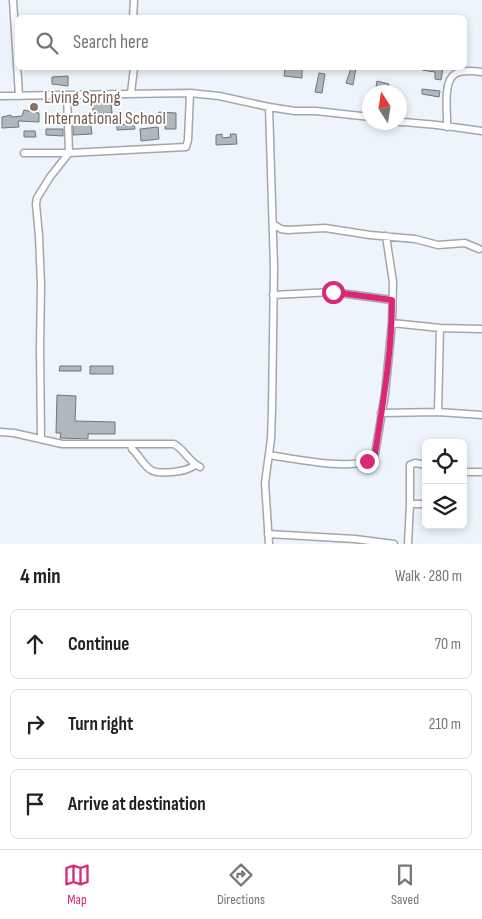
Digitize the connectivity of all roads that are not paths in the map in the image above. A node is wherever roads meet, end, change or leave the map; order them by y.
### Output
1 (13, 0) edge
2 (134, 0) edge
3 (133, 15) edge
4 (15, 32) edge
5 (17, 70) edge
6 (134, 70) edge
7 (482, 72) edge
8 (130, 93) junction
9 (190, 93) junction
10 (67, 95) junction
11 (0, 96) edge
12 (19, 96) junction
13 (269, 107) junction
14 (362, 116) edge
15 (407, 122) edge
16 (447, 127) junction
17 (482, 132) edge
18 (24, 153) dead end
19 (70, 153) junction
20 (273, 224) junction
21 (386, 236) junction
22 (479, 249) dead end
23 (273, 295) junction
24 (392, 300) junction
25 (392, 323) junction
26 (440, 328) junction
27 (482, 330) edge
28 (438, 412) junction
29 (381, 413) junction
30 (482, 414) edge
31 (0, 432) edge
32 (41, 439) junction
33 (131, 445) junction
34 (269, 455) junction
35 (422, 464) edge
36 (467, 472) edge
37 (482, 472) edge
38 (410, 504) junction
39 (422, 504) edge
40 (268, 534) junction
41 (269, 544) edge
42 (394, 544) edge
43 (408, 544) edge

1 - 4 street
2 - 3 street
5 - 12 street
6 - 8 street
7 - 16 street
8 - 9 street
8 - 10 street
9 - 13 street
9 - 19 street
10 - 12 street
10 - 19 street
11 - 12 street
13 - 14 street
13 - 20 street
15 - 16 street
16 - 17 street
18 - 19 street
19 - 32 street
20 - 21 street
20 - 23 street
21 - 22 street
21 - 24 street
23 - 24 street
23 - 34 street
24 - 25 street
25 - 26 street
25 - 29 street
26 - 27 street
26 - 28 street
28 - 29 street
28 - 30 street
29 - 34 street
31 - 32 street
32 - 33 street
33 - 33 street
34 - 40 street
35 - 38 street
36 - 37 street
38 - 39 street
38 - 43 street
40 - 41 street
40 - 42 street

